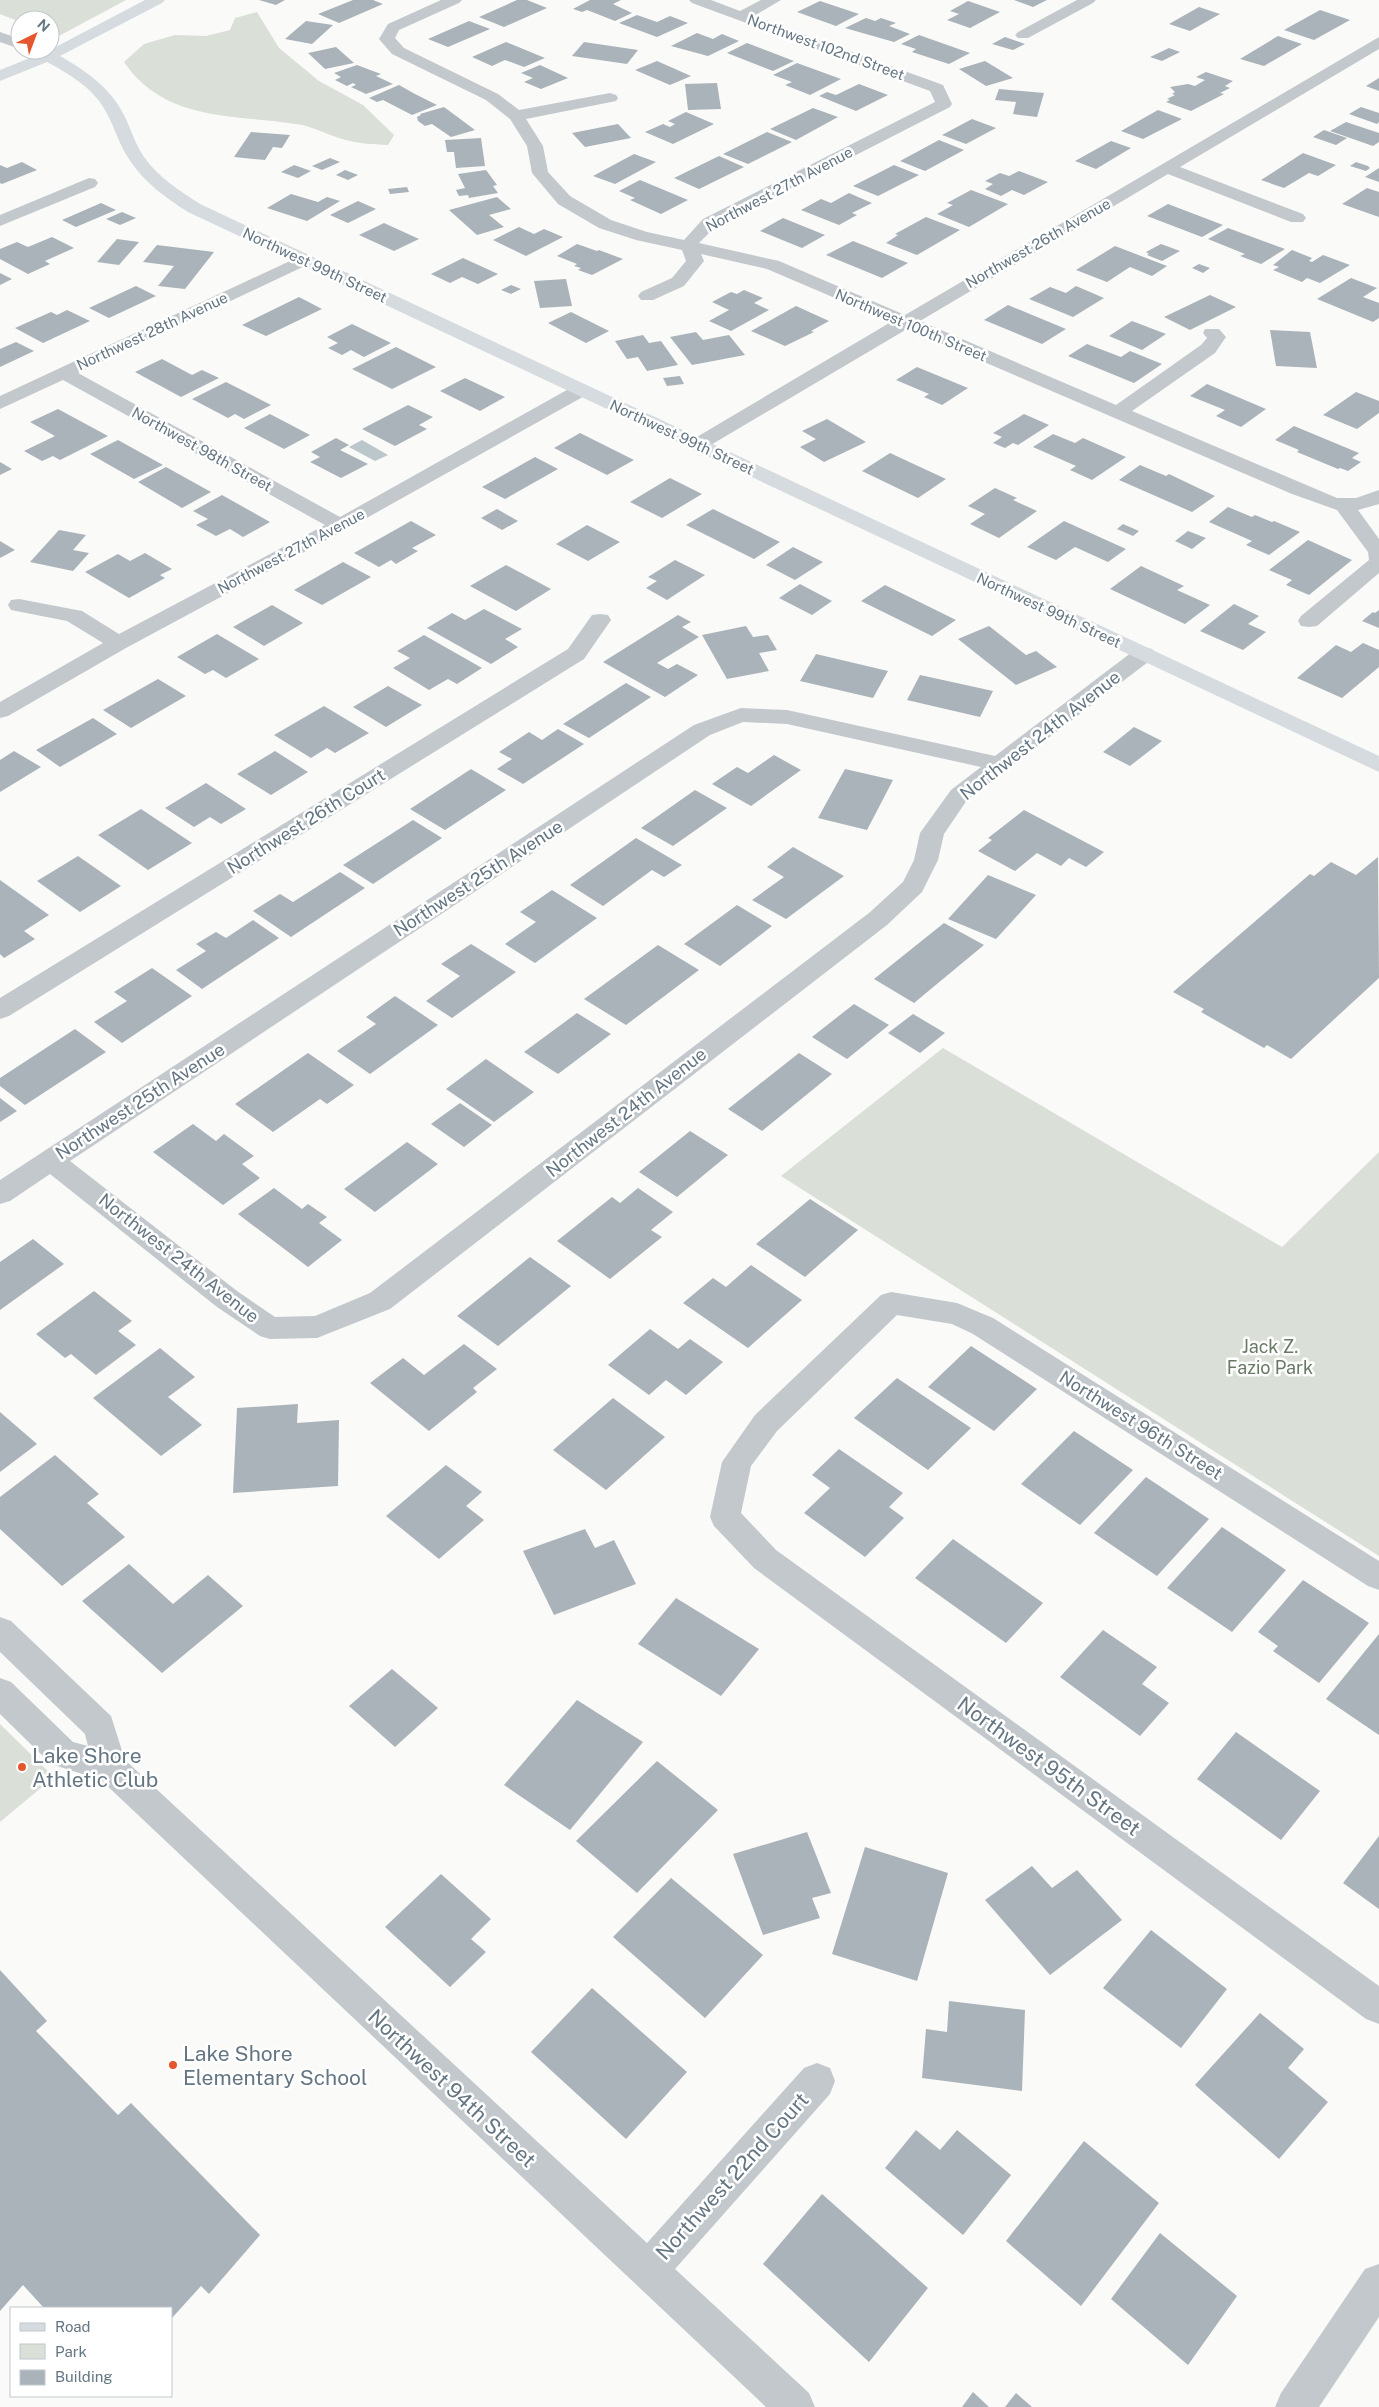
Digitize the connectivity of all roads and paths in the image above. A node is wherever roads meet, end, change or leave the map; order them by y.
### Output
1 (157, 0) edge
2 (454, 0) edge
3 (698, 0) edge
4 (773, 0) edge
5 (1088, 0) edge
6 (741, 16) junction
7 (1023, 34) dead end
8 (60, 44) edge
9 (1377, 46) edge
10 (29, 60) edge
11 (54, 60) edge
12 (0, 76) edge
13 (610, 98) dead end
14 (944, 104) joint
15 (516, 116) junction
16 (1167, 168) junction
17 (89, 183) dead end
18 (1297, 218) dead end
19 (0, 221) edge
20 (689, 245) junction
21 (303, 260) junction
22 (647, 296) dead end
23 (904, 323) junction
24 (1212, 333) dead end
25 (64, 373) junction
26 (581, 390) junction
27 (0, 403) edge
28 (1117, 413) junction
29 (697, 445) junction
30 (1379, 496) edge
31 (1345, 507) junction
32 (340, 525) junction
33 (1379, 561) edge
34 (19, 605) dead end
35 (600, 620) dead end
36 (1309, 621) dead end
37 (118, 643) junction
38 (1144, 654) junction
39 (0, 711) edge
40 (999, 764) junction
41 (1379, 765) edge
42 (0, 1010) edge
43 (51, 1160) junction
44 (0, 1194) edge
45 (725, 1517) joint
46 (1379, 1576) edge
47 (0, 1631) edge
48 (0, 1692) edge
49 (111, 1768) junction
50 (1379, 2007) edge
51 (817, 2081) dead end
52 (648, 2270) junction
53 (1379, 2283) edge
54 (795, 2407) edge
55 (1295, 2407) edge

1 - 8 main road
2 - 15 street, Northwest 100th Street
3 - 6 street, Northwest 102nd Street
4 - 6 street
5 - 7 street
6 - 14 street, Northwest 102nd Street
9 - 16 street, Northwest 26th Avenue
10 - 12 main road
11 - 21 main road, Northwest 99th Street
13 - 15 street
14 - 20 street, Northwest 27th Avenue
15 - 20 street, Northwest 100th Street
16 - 18 street
16 - 23 street, Northwest 26th Avenue
17 - 19 street
20 - 22 street, Northwest 27th Avenue
20 - 23 street, Northwest 100th Street
21 - 25 street, Northwest 28th Avenue
21 - 26 main road, Northwest 99th Street
23 - 28 street, Northwest 100th Street
23 - 29 street, Northwest 26th Avenue
24 - 28 street
25 - 27 street, Northwest 28th Avenue
25 - 32 street, Northwest 98th Street
26 - 29 main road, Northwest 99th Street
26 - 32 street, Northwest 27th Avenue
28 - 31 street, Northwest 100th Street
29 - 38 main road, Northwest 99th Street
30 - 31 street
31 - 33 street
32 - 37 street, Northwest 27th Avenue
33 - 36 street
34 - 37 street
35 - 42 street, Northwest 26th Court
37 - 39 street, Northwest 27th Avenue
38 - 40 street, Northwest 24th Avenue
38 - 41 main road, Northwest 99th Street
40 - 43 street, Northwest 25th Avenue
40 - 43 street, Northwest 24th Avenue
43 - 44 street, Northwest 25th Avenue
45 - 46 street, Northwest 96th Street
45 - 50 street, Northwest 95th Street
47 - 49 street
48 - 49 street, Northwest 94th Street
49 - 52 street, Northwest 94th Street
51 - 52 street, Northwest 22nd Court
52 - 54 street, Northwest 94th Street
53 - 55 street

